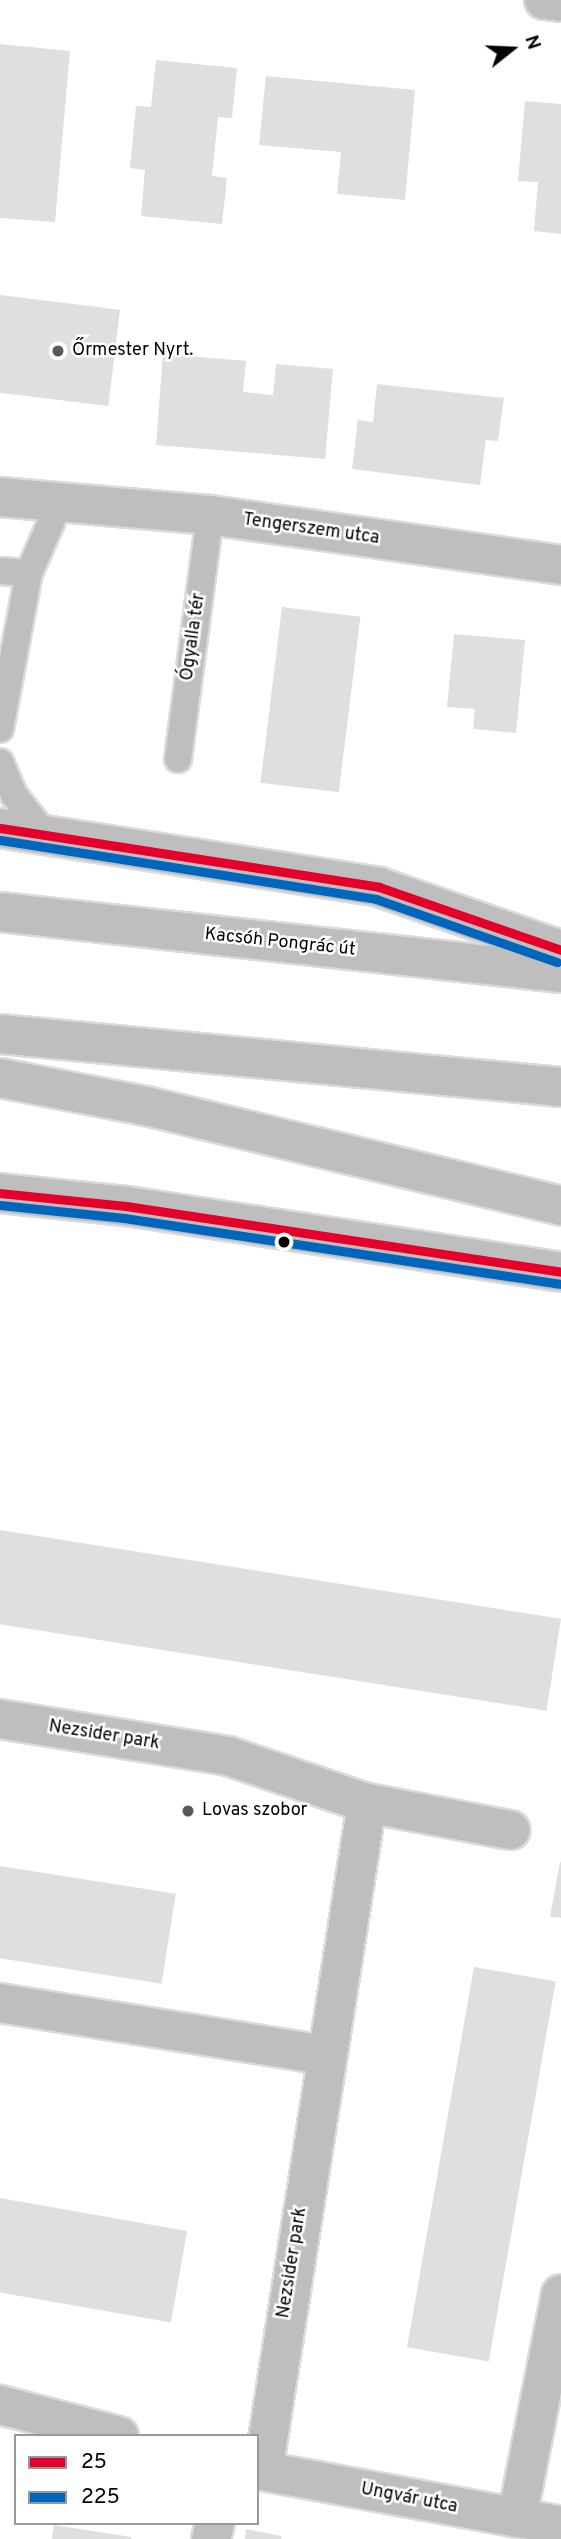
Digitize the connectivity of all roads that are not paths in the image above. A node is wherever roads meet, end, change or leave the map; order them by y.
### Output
1 (544, 0) edge
2 (561, 2) edge
3 (0, 497) edge
4 (59, 504) junction
5 (210, 515) junction
6 (561, 565) edge
7 (0, 571) edge
8 (29, 573) junction
9 (0, 729) edge
10 (178, 759) dead end
11 (0, 762) edge
12 (0, 828) edge
13 (44, 833) junction
14 (0, 912) edge
15 (561, 950) edge
16 (561, 973) edge
17 (0, 1034) edge
18 (0, 1078) edge
19 (561, 1087) edge
20 (0, 1193) edge
21 (561, 1206) edge
22 (561, 1272) edge
23 (0, 1719) edge
24 (367, 1803) junction
25 (510, 1830) dead end
26 (0, 2003) edge
27 (326, 2055) junction
28 (561, 2294) edge
29 (0, 2406) edge
30 (111, 2434) edge
31 (260, 2471) edge
32 (517, 2518) junction
33 (561, 2526) edge

1 - 2 street
3 - 4 street
4 - 5 street, Tengerszem utca
4 - 8 lane
5 - 6 street, Tengerszem utca
5 - 10 lane, Ógyalla tér
7 - 8 lane
8 - 9 lane
11 - 13 lane
12 - 13 street
13 - 15 street
14 - 16 street, Kacsóh Pongrác út
17 - 19 street
18 - 21 street
20 - 22 street
23 - 24 street, Nezsider park
24 - 25 street, Nezsider park
24 - 27 street, Nezsider park
26 - 27 street
27 - 31 street, Nezsider park
28 - 32 street
29 - 30 street
31 - 32 street, Ungvár utca
32 - 33 street, Ungvár utca

